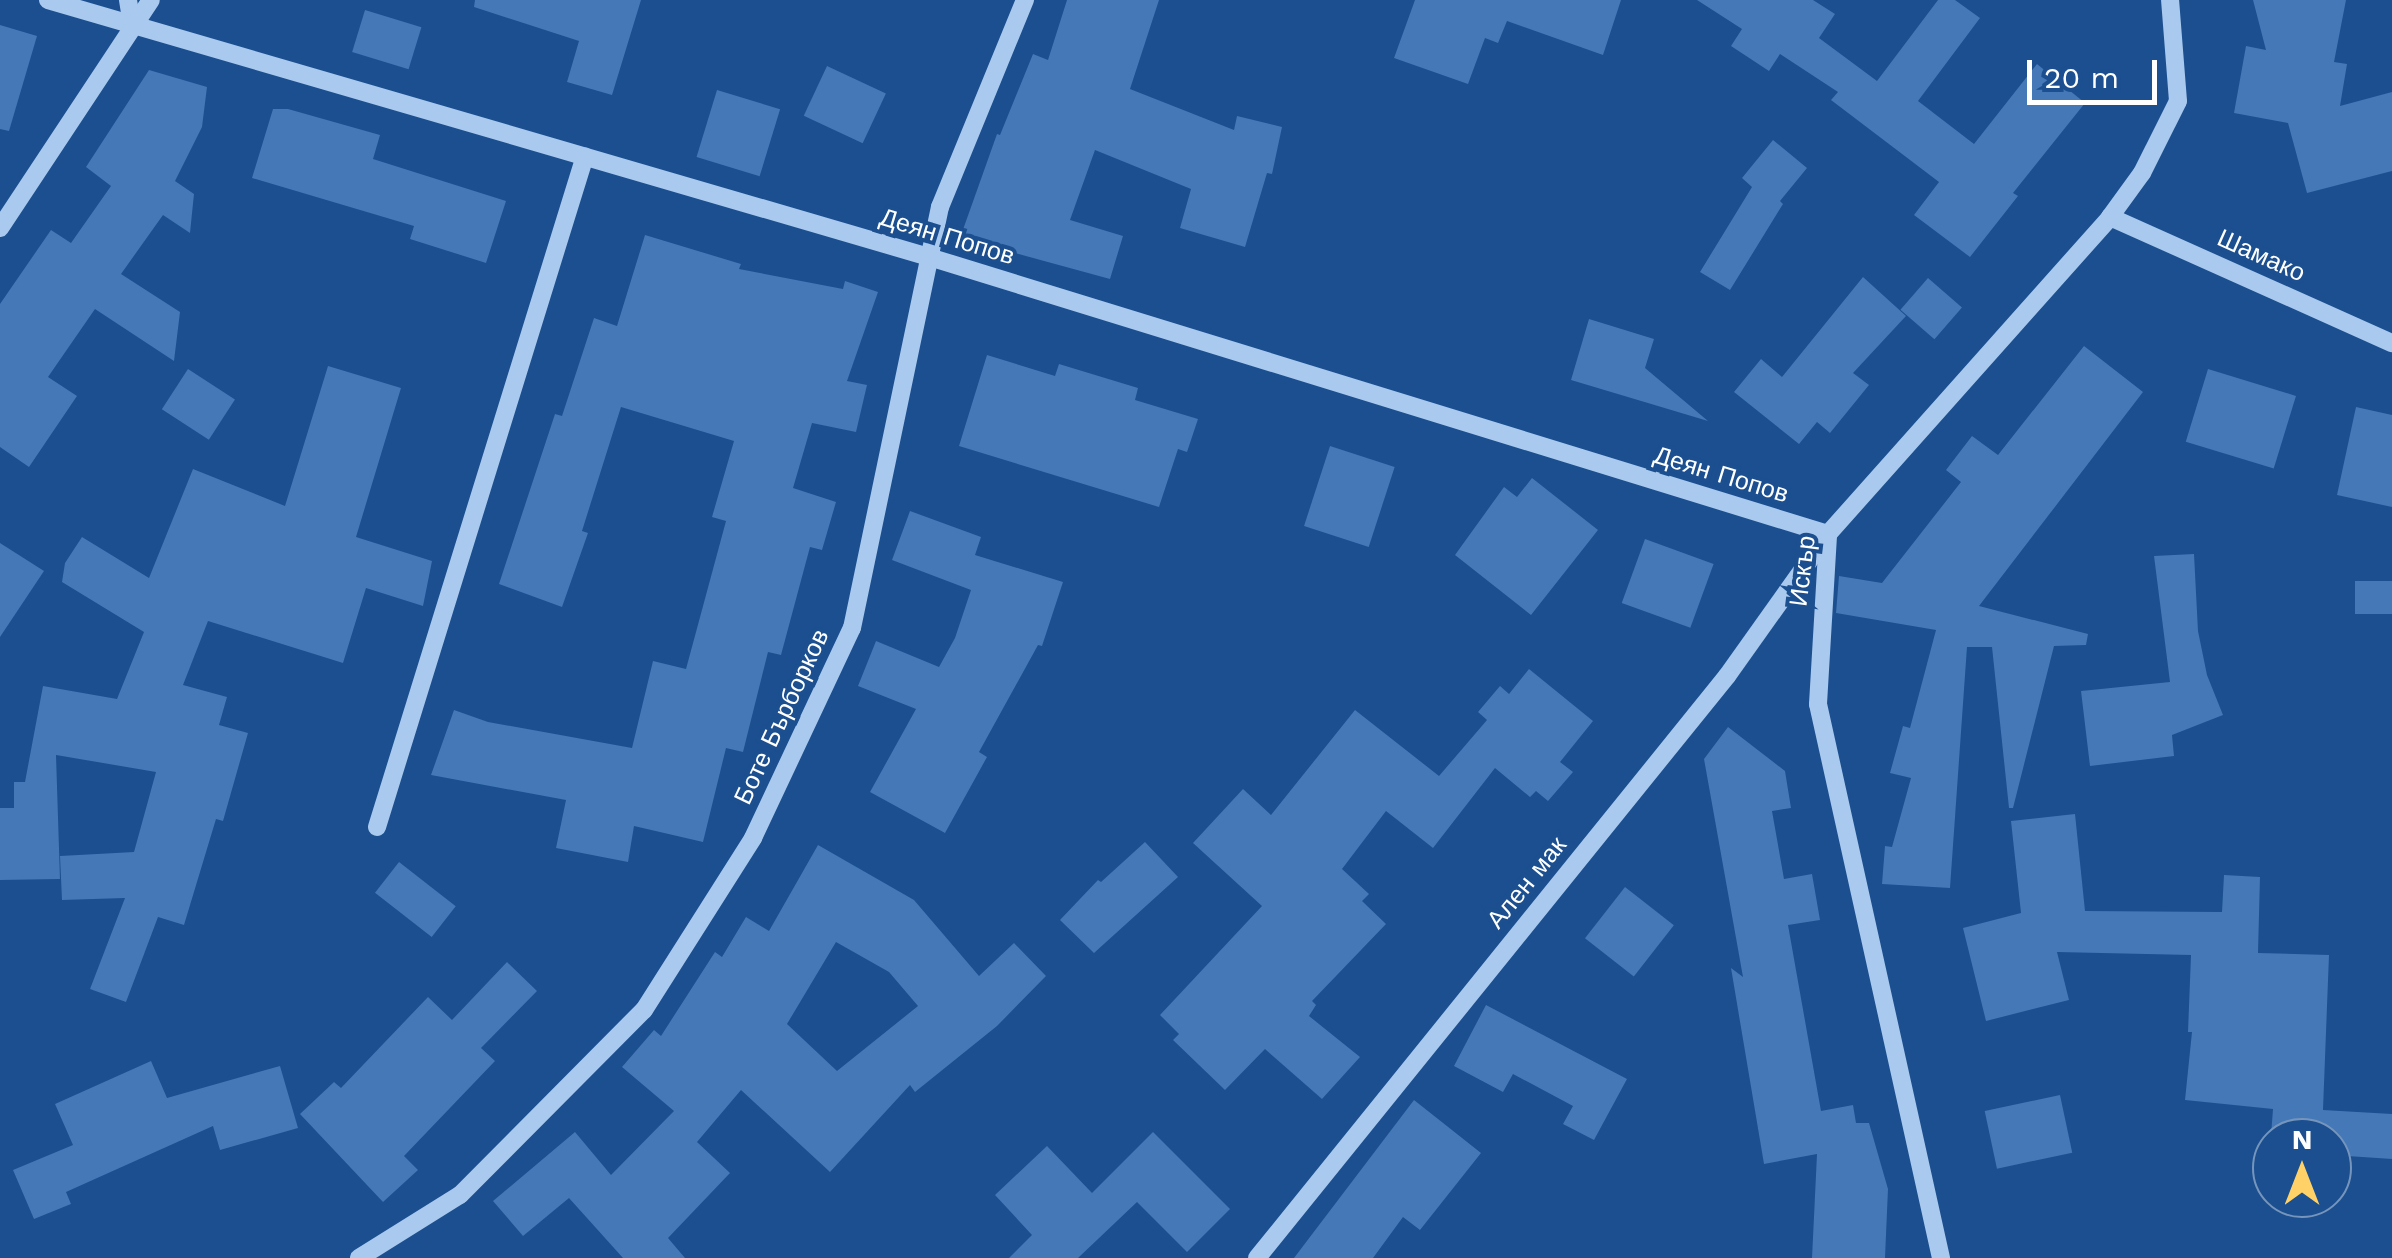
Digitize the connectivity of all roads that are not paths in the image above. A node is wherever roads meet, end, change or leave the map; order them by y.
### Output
1 (48, 0) edge
2 (128, 0) edge
3 (152, 0) edge
4 (1026, 0) edge
5 (2170, 0) edge
6 (132, 25) junction
7 (585, 156) junction
8 (2110, 217) junction
9 (0, 228) edge
10 (929, 258) junction
11 (2392, 343) edge
12 (1828, 534) junction
13 (378, 827) dead end
14 (359, 1258) edge
15 (1257, 1258) edge
16 (1941, 1258) edge

1 - 6 street, Деян Попов
2 - 6 street
3 - 6 street
4 - 10 street, Боте Бърборков
5 - 8 street, Искър
6 - 7 street, Деян Попов
6 - 9 street
7 - 10 street, Деян Попов
7 - 13 street
8 - 11 street, Шамако
8 - 12 street, Искър
10 - 12 street, Деян Попов
10 - 14 street, Боте Бърборков
12 - 15 street, Ален мак
12 - 16 street, Искър

